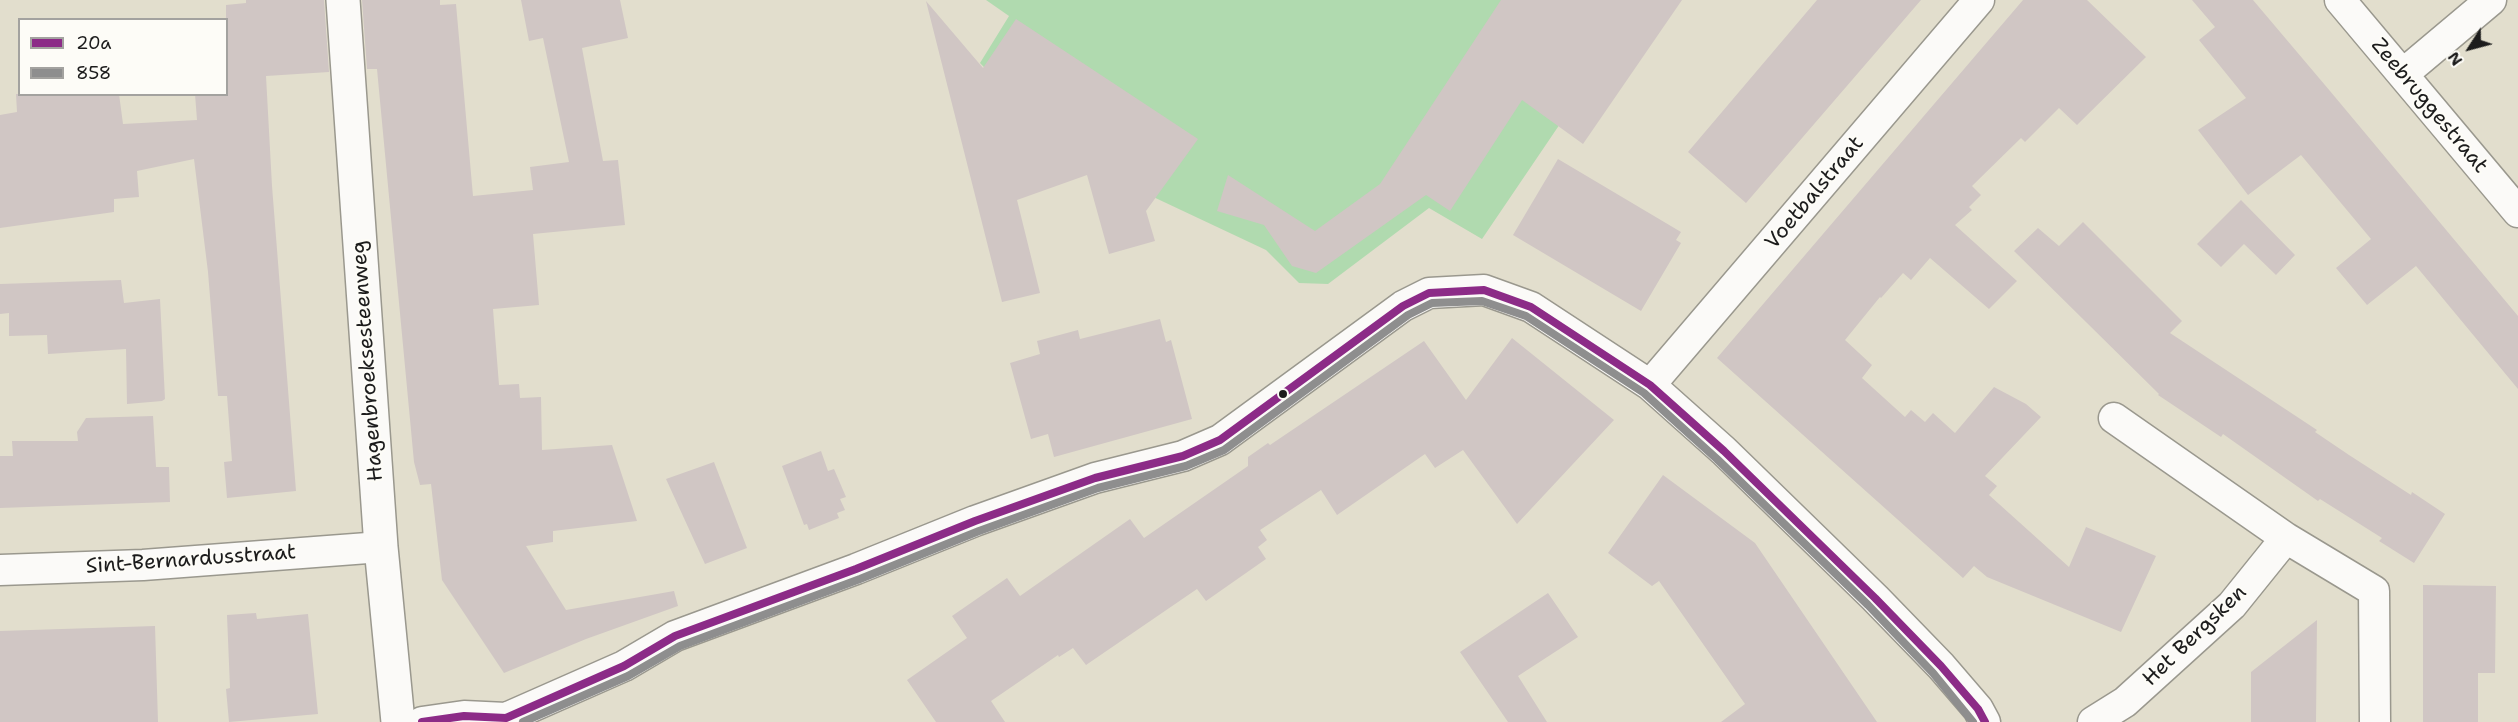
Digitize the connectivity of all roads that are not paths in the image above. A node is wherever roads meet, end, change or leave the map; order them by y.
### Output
1 (343, 0) edge
2 (1979, 0) edge
3 (2340, 0) edge
4 (2491, 0) edge
5 (2403, 74) junction
6 (2518, 212) edge
7 (1650, 385) junction
8 (2114, 418) dead end
9 (2286, 538) junction
10 (381, 547) junction
11 (0, 570) edge
12 (507, 720) edge
13 (398, 722) edge
14 (422, 722) edge
15 (1985, 722) edge
16 (2093, 722) edge
17 (2375, 722) edge

1 - 10 street, Hagenbroeksesteenweg
2 - 7 street, Voetbalstraat
3 - 5 street, Zeebruggestraat
4 - 5 street
5 - 6 street, Zeebruggestraat
7 - 12 street
7 - 15 street
8 - 9 street
9 - 16 street, Het Bergsken
9 - 17 street
10 - 11 street, Sint-Bernardusstraat
10 - 13 street, Hagenbroeksesteenweg
12 - 14 street

